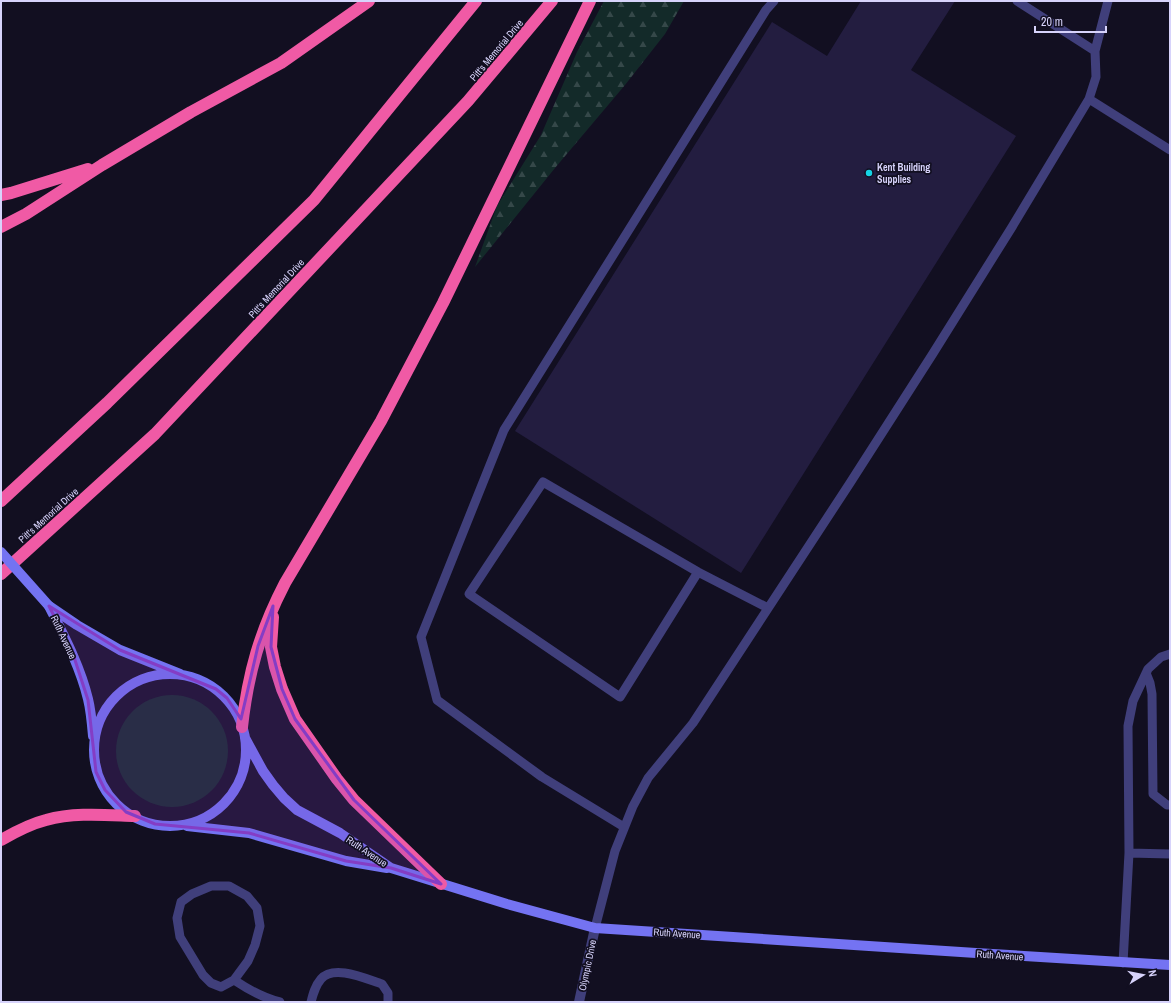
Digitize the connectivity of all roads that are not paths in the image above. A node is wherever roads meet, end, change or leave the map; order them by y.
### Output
1 (369, 1) edge
2 (476, 1) edge
3 (552, 1) edge
4 (590, 1) edge
5 (774, 1) edge
6 (1017, 1) edge
7 (1108, 1) edge
8 (1095, 51) junction
9 (1090, 99) junction
10 (1170, 150) edge
11 (102, 165) junction
12 (1, 195) edge
13 (1, 227) edge
14 (1, 501) edge
15 (1, 552) edge
16 (698, 572) junction
17 (1, 574) edge
18 (50, 606) junction
19 (273, 606) junction
20 (768, 608) junction
21 (1170, 654) edge
22 (1146, 673) junction
23 (191, 678) junction
24 (243, 733) junction
25 (94, 739) junction
26 (1170, 805) edge
27 (135, 816) junction
28 (176, 825) junction
29 (624, 827) junction
30 (1, 840) edge
31 (1129, 853) junction
32 (1170, 854) edge
33 (391, 868) junction
34 (440, 884) junction
35 (595, 928) junction
36 (1123, 963) junction
37 (1170, 965) edge
38 (234, 980) junction
39 (280, 1002) edge
40 (310, 1002) edge
41 (388, 1002) edge
42 (579, 1002) edge

1 - 11 highway
2 - 14 highway
3 - 17 highway, Pitt's Memorial Drive
4 - 19 highway
5 - 29 lane
6 - 8 lane
7 - 8 lane
8 - 9 lane
9 - 10 lane
9 - 20 lane
11 - 12 highway
11 - 13 highway
15 - 18 main road, Ruth Avenue, bridge
16 - 16 lane
16 - 20 lane
18 - 23 main road
18 - 25 main road, Ruth Avenue
19 - 24 highway
19 - 34 highway
20 - 29 lane
21 - 22 lane
22 - 26 lane
22 - 31 lane
23 - 24 main road
23 - 25 main road
24 - 28 main road
24 - 33 main road, Ruth Avenue
25 - 27 main road
27 - 28 main road
27 - 30 highway
28 - 33 main road
29 - 35 lane
31 - 32 lane
31 - 36 lane
33 - 34 main road, Ruth Avenue
34 - 35 main road, Ruth Avenue
35 - 36 main road, Ruth Avenue
35 - 42 street, Olympic Drive
36 - 37 main road, Ruth Avenue
38 - 38 lane
38 - 39 lane
40 - 41 lane

